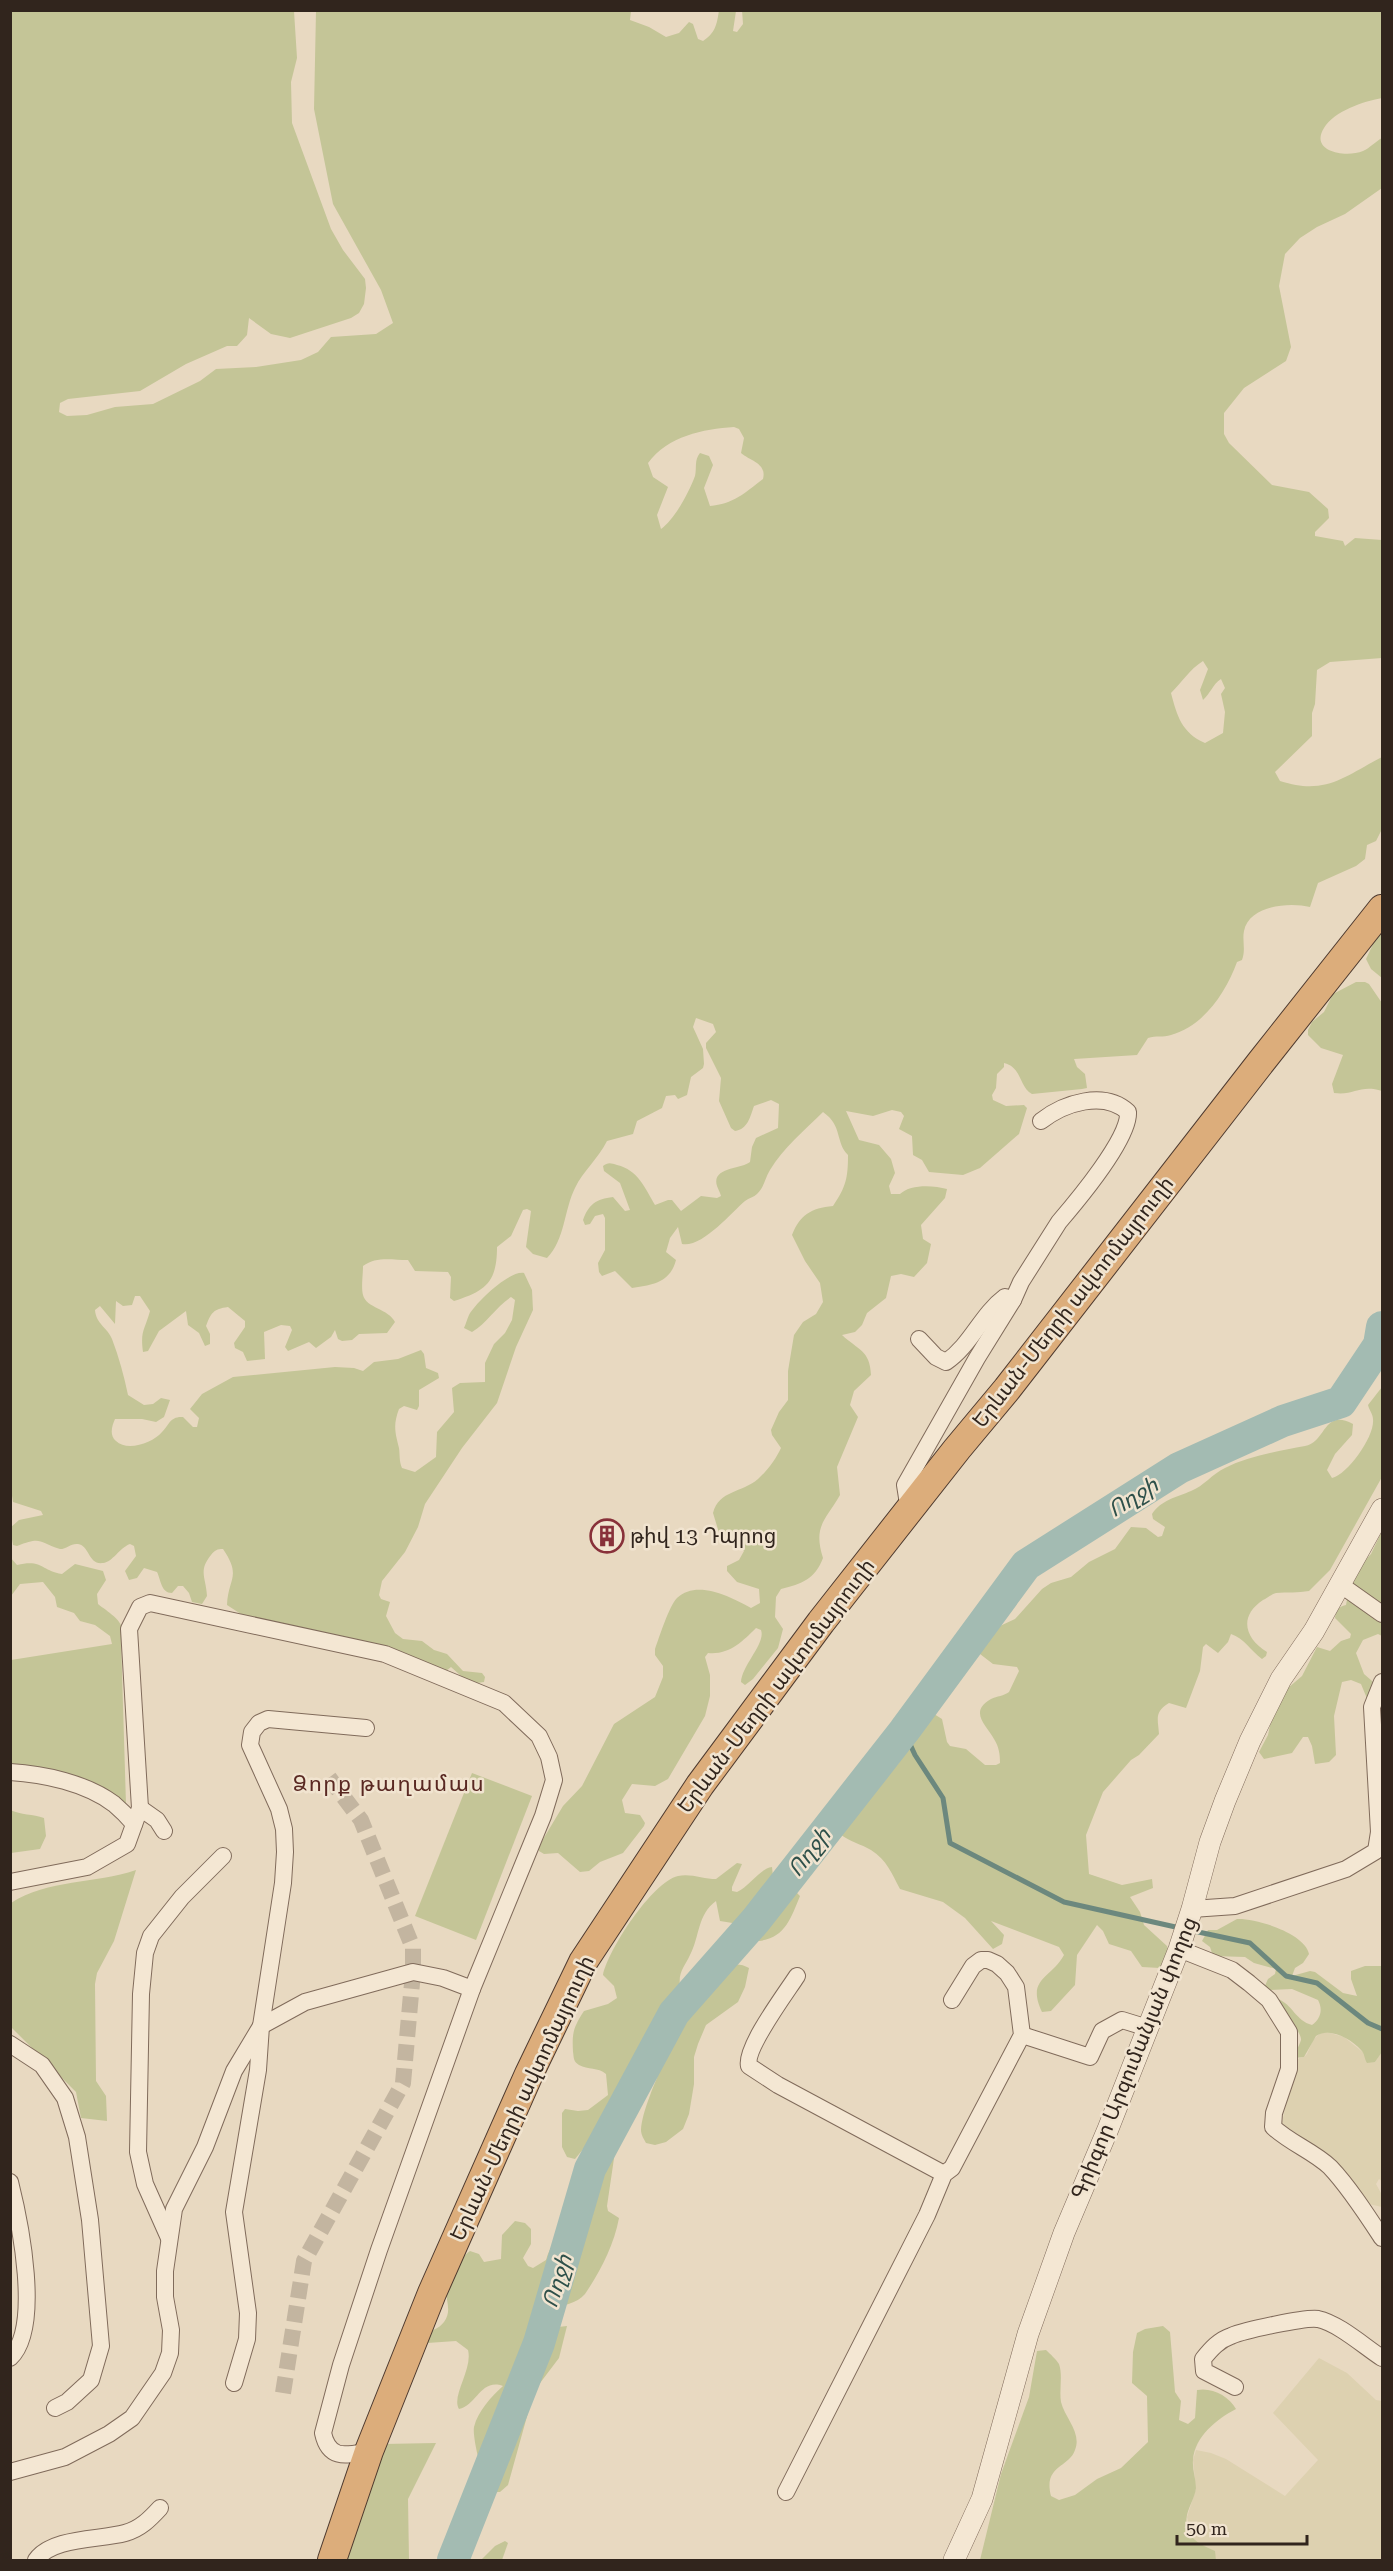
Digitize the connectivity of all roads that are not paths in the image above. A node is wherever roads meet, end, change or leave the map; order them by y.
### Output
1 (1383, 909) edge
2 (1041, 1121) dead end
3 (1013, 1300) junction
4 (919, 1339) dead end
5 (1383, 1509) edge
6 (909, 1510) junction
7 (1341, 1585) junction
8 (1383, 1614) edge
9 (1383, 1682) edge
10 (366, 1728) dead end
11 (10, 1772) edge
12 (137, 1816) junction
13 (164, 1831) dead end
14 (1381, 1832) edge
15 (223, 1856) dead end
16 (10, 1882) edge
17 (1192, 1910) junction
18 (1179, 1949) junction
19 (796, 1976) dead end
20 (472, 1989) junction
21 (952, 2000) dead end
22 (261, 2026) junction
23 (1148, 2028) junction
24 (1022, 2035) junction
25 (10, 2044) edge
26 (944, 2174) junction
27 (10, 2182) edge
28 (169, 2238) junction
29 (1383, 2238) edge
30 (10, 2358) edge
31 (1383, 2358) edge
32 (234, 2383) dead end
33 (1235, 2387) dead end
34 (55, 2408) dead end
35 (369, 2451) junction
36 (10, 2472) edge
37 (786, 2492) dead end
38 (160, 2508) dead end
39 (36, 2560) edge
40 (333, 2560) edge
41 (954, 2560) edge

1 - 6 highway, Երևան-Մեղրի ավտոմայրուղի
2 - 3 street
3 - 4 street
3 - 6 street
5 - 7 street, Գրիգոր Արզումանյան փողոց
6 - 35 highway, Երևան-Մեղրի ավտոմայրուղի
7 - 8 street
7 - 17 street, Գրիգոր Արզումանյան փողոց
9 - 14 street
10 - 22 street
11 - 12 street
12 - 13 street
12 - 16 street
12 - 20 street
14 - 17 street
15 - 28 street
17 - 18 street, Գրիգոր Արզումանյան փողոց
18 - 23 street, Գրիգոր Արզումանյան փողոց
18 - 29 street
19 - 26 street
20 - 22 street
20 - 35 street
21 - 24 street
22 - 28 street
22 - 32 street
23 - 24 street
23 - 41 street, Գրիգոր Արզումանյան փողոց
24 - 26 street
25 - 34 street
26 - 37 street
27 - 30 street
28 - 36 street
31 - 33 street
35 - 40 highway, Երևան-Մեղրի ավտոմայրուղի
38 - 39 street

